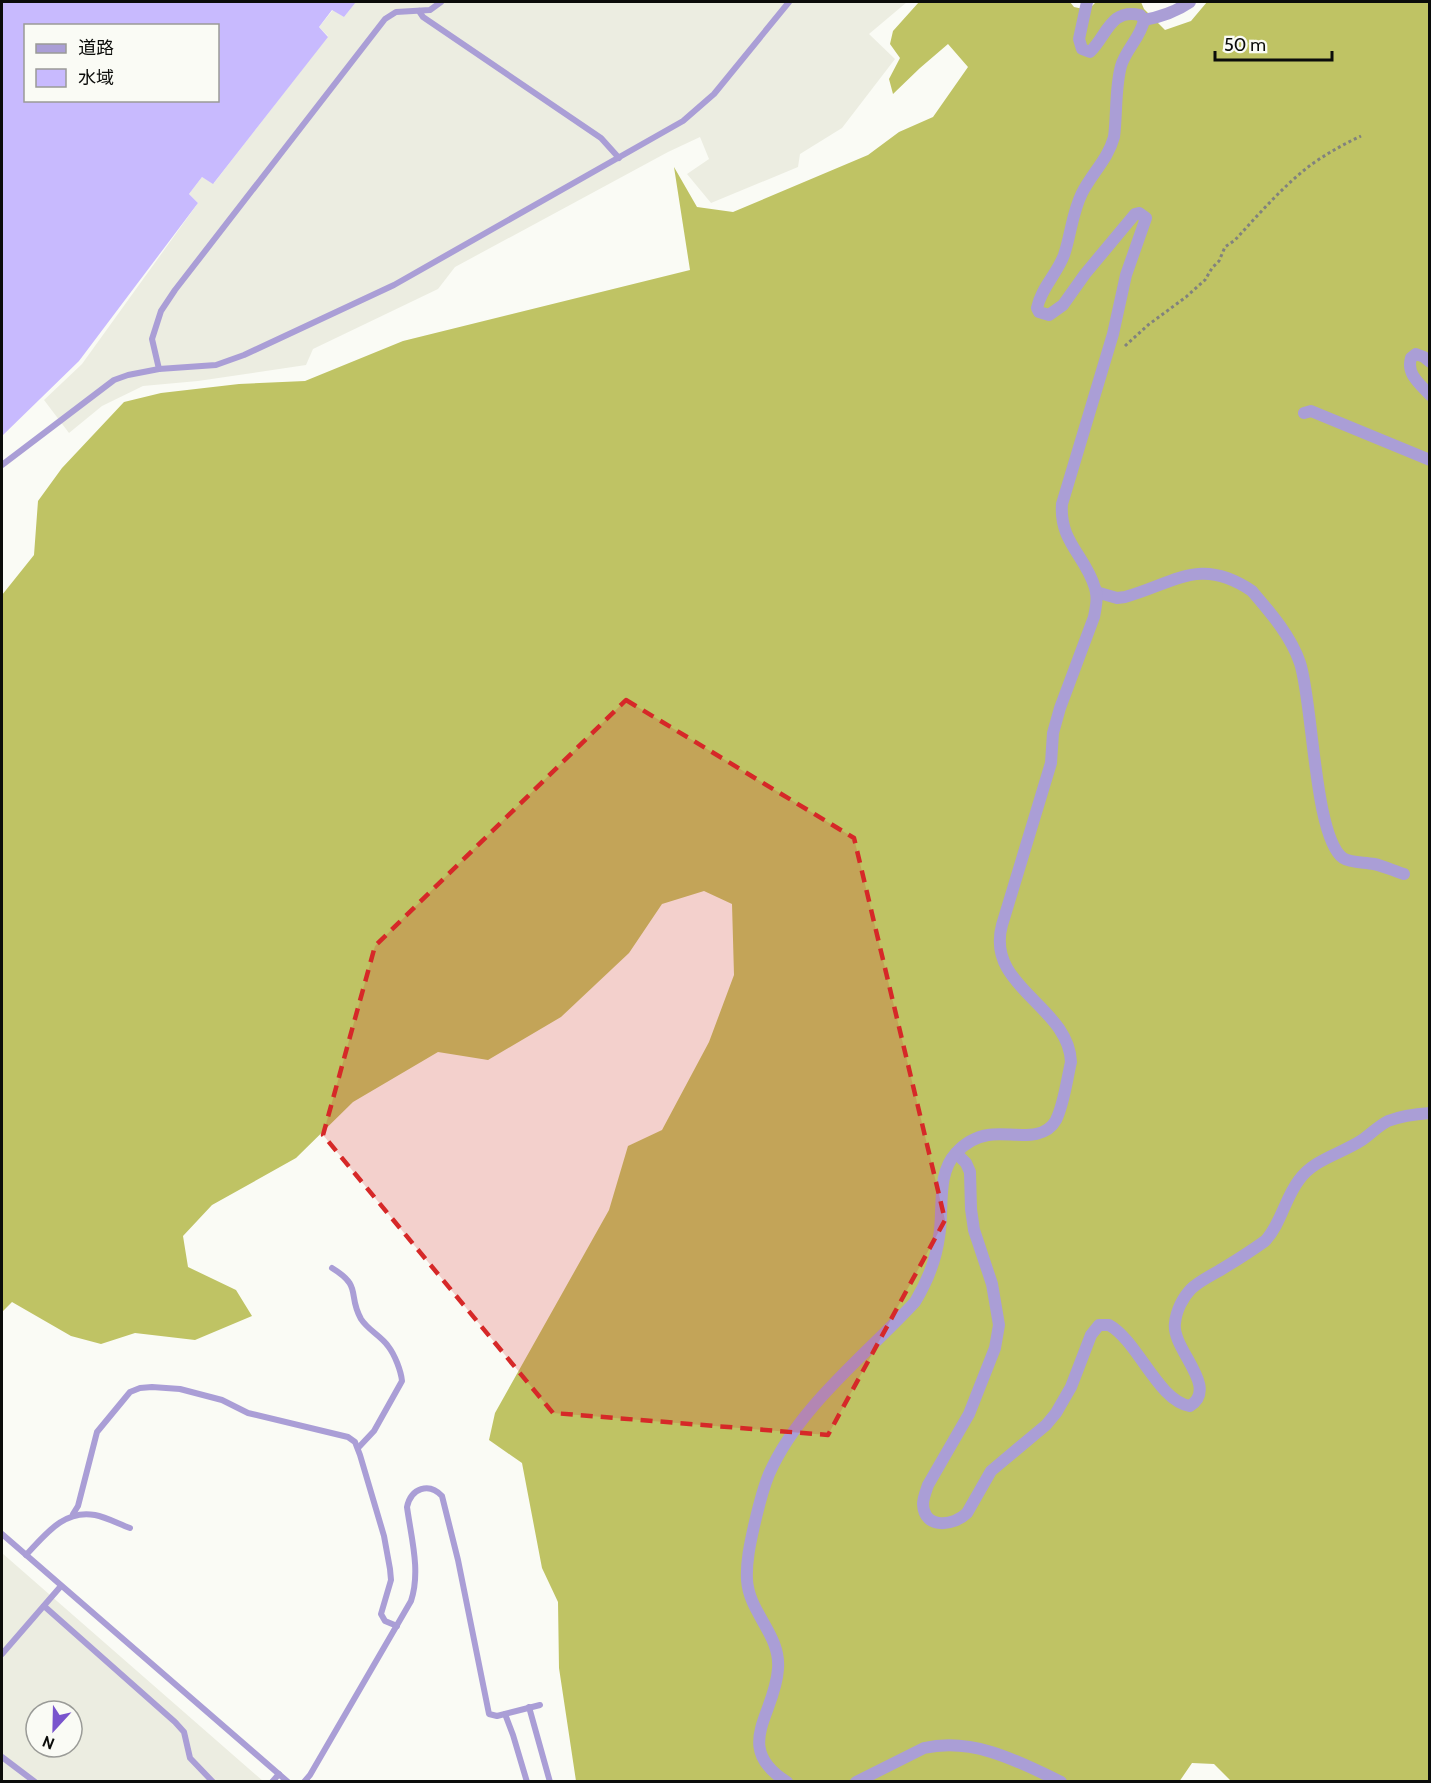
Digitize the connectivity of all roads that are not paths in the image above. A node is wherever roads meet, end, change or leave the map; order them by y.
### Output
1 (441, 2) edge
2 (789, 2) edge
3 (1087, 2) edge
4 (1190, 2) edge
5 (420, 11) junction
6 (1144, 20) junction
7 (619, 158) junction
8 (1430, 362) edge
9 (159, 369) junction
10 (1430, 395) edge
11 (1304, 413) dead end
12 (1430, 460) edge
13 (2, 465) edge
14 (1096, 592) junction
15 (1404, 874) dead end
16 (1430, 1113) edge
17 (956, 1153) junction
18 (332, 1268) dead end
19 (358, 1448) junction
20 (73, 1514) junction
21 (130, 1528) dead end
22 (2, 1534) edge
23 (26, 1555) junction
24 (61, 1586) junction
25 (44, 1606) junction
26 (396, 1626) junction
27 (2, 1654) edge
28 (540, 1705) dead end
29 (529, 1707) junction
30 (505, 1714) junction
31 (2, 1757) edge
32 (279, 1774) junction
33 (209, 1780) edge
34 (35, 1782) edge
35 (272, 1782) edge
36 (288, 1782) edge
37 (304, 1782) edge
38 (527, 1782) edge
39 (550, 1782) edge
40 (788, 1782) edge
41 (856, 1782) edge
42 (1061, 1782) edge

1 - 5 lane
2 - 7 lane
3 - 6 street
4 - 6 street
5 - 7 lane
5 - 9 lane
6 - 14 street
7 - 9 lane
8 - 10 street
9 - 13 lane
11 - 12 street
14 - 15 street
14 - 17 street
16 - 17 street
17 - 40 street
18 - 19 lane
19 - 20 lane
19 - 26 lane
20 - 21 lane
20 - 23 lane
22 - 23 lane
23 - 24 lane
24 - 25 lane
24 - 32 lane
25 - 27 lane
25 - 33 lane
26 - 30 lane
26 - 37 lane
28 - 29 lane
29 - 30 lane
29 - 39 lane
30 - 38 lane
31 - 34 lane
32 - 35 lane
32 - 36 lane
41 - 42 street

